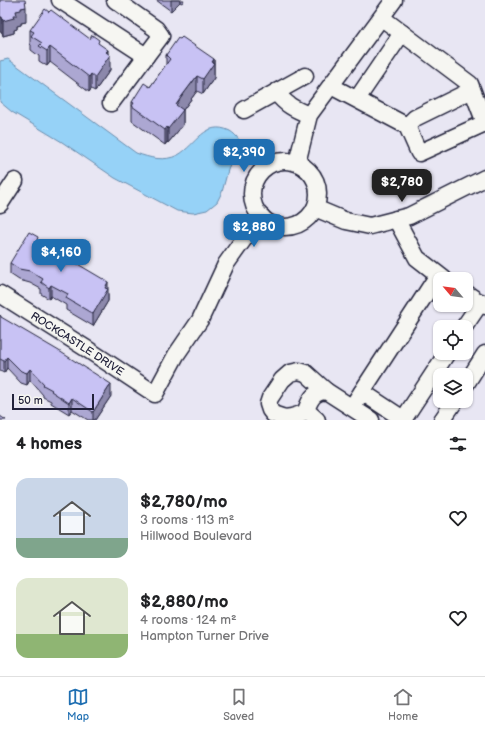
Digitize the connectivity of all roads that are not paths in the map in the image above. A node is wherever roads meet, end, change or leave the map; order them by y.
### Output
1 (60, 0) edge
2 (115, 0) edge
3 (394, 0) edge
4 (382, 18) junction
5 (402, 33) junction
6 (146, 56) junction
7 (305, 76) dead end
8 (331, 86) junction
9 (276, 92) junction
10 (477, 93) edge
11 (357, 99) junction
12 (111, 103) dead end
13 (244, 110) dead end
14 (309, 115) junction
15 (407, 126) junction
16 (297, 163) junction
17 (485, 178) edge
18 (15, 181) dead end
19 (0, 204) edge
20 (315, 208) junction
21 (262, 217) junction
22 (396, 219) junction
23 (434, 272) edge
24 (433, 289) edge
25 (0, 294) edge
26 (473, 298) edge
27 (483, 304) edge
28 (470, 320) edge
29 (485, 354) edge
30 (442, 360) edge
31 (473, 373) edge
32 (326, 391) junction
33 (362, 392) junction
34 (352, 407) junction
35 (450, 408) edge
36 (313, 416) edge
37 (371, 420) edge
38 (403, 420) edge
39 (442, 420) edge

1 - 6 street
2 - 6 street
3 - 4 street
4 - 5 street
4 - 8 street
5 - 10 street
5 - 11 street
6 - 12 street
7 - 9 street
8 - 11 street
8 - 14 street
9 - 13 street
9 - 14 street
10 - 15 street
10 - 15 street
11 - 15 street
14 - 16 street
16 - 20 street
16 - 21 street
17 - 22 street
18 - 19 street
20 - 21 street
20 - 22 street
21 - 25 street, ROCKCASTLE DRIVE
22 - 23 street
24 - 33 street
26 - 27 street
27 - 28 street
29 - 31 street
30 - 38 street
32 - 34 street
32 - 36 street
32 - 36 street
33 - 34 street
33 - 38 street
34 - 37 street
35 - 39 street

